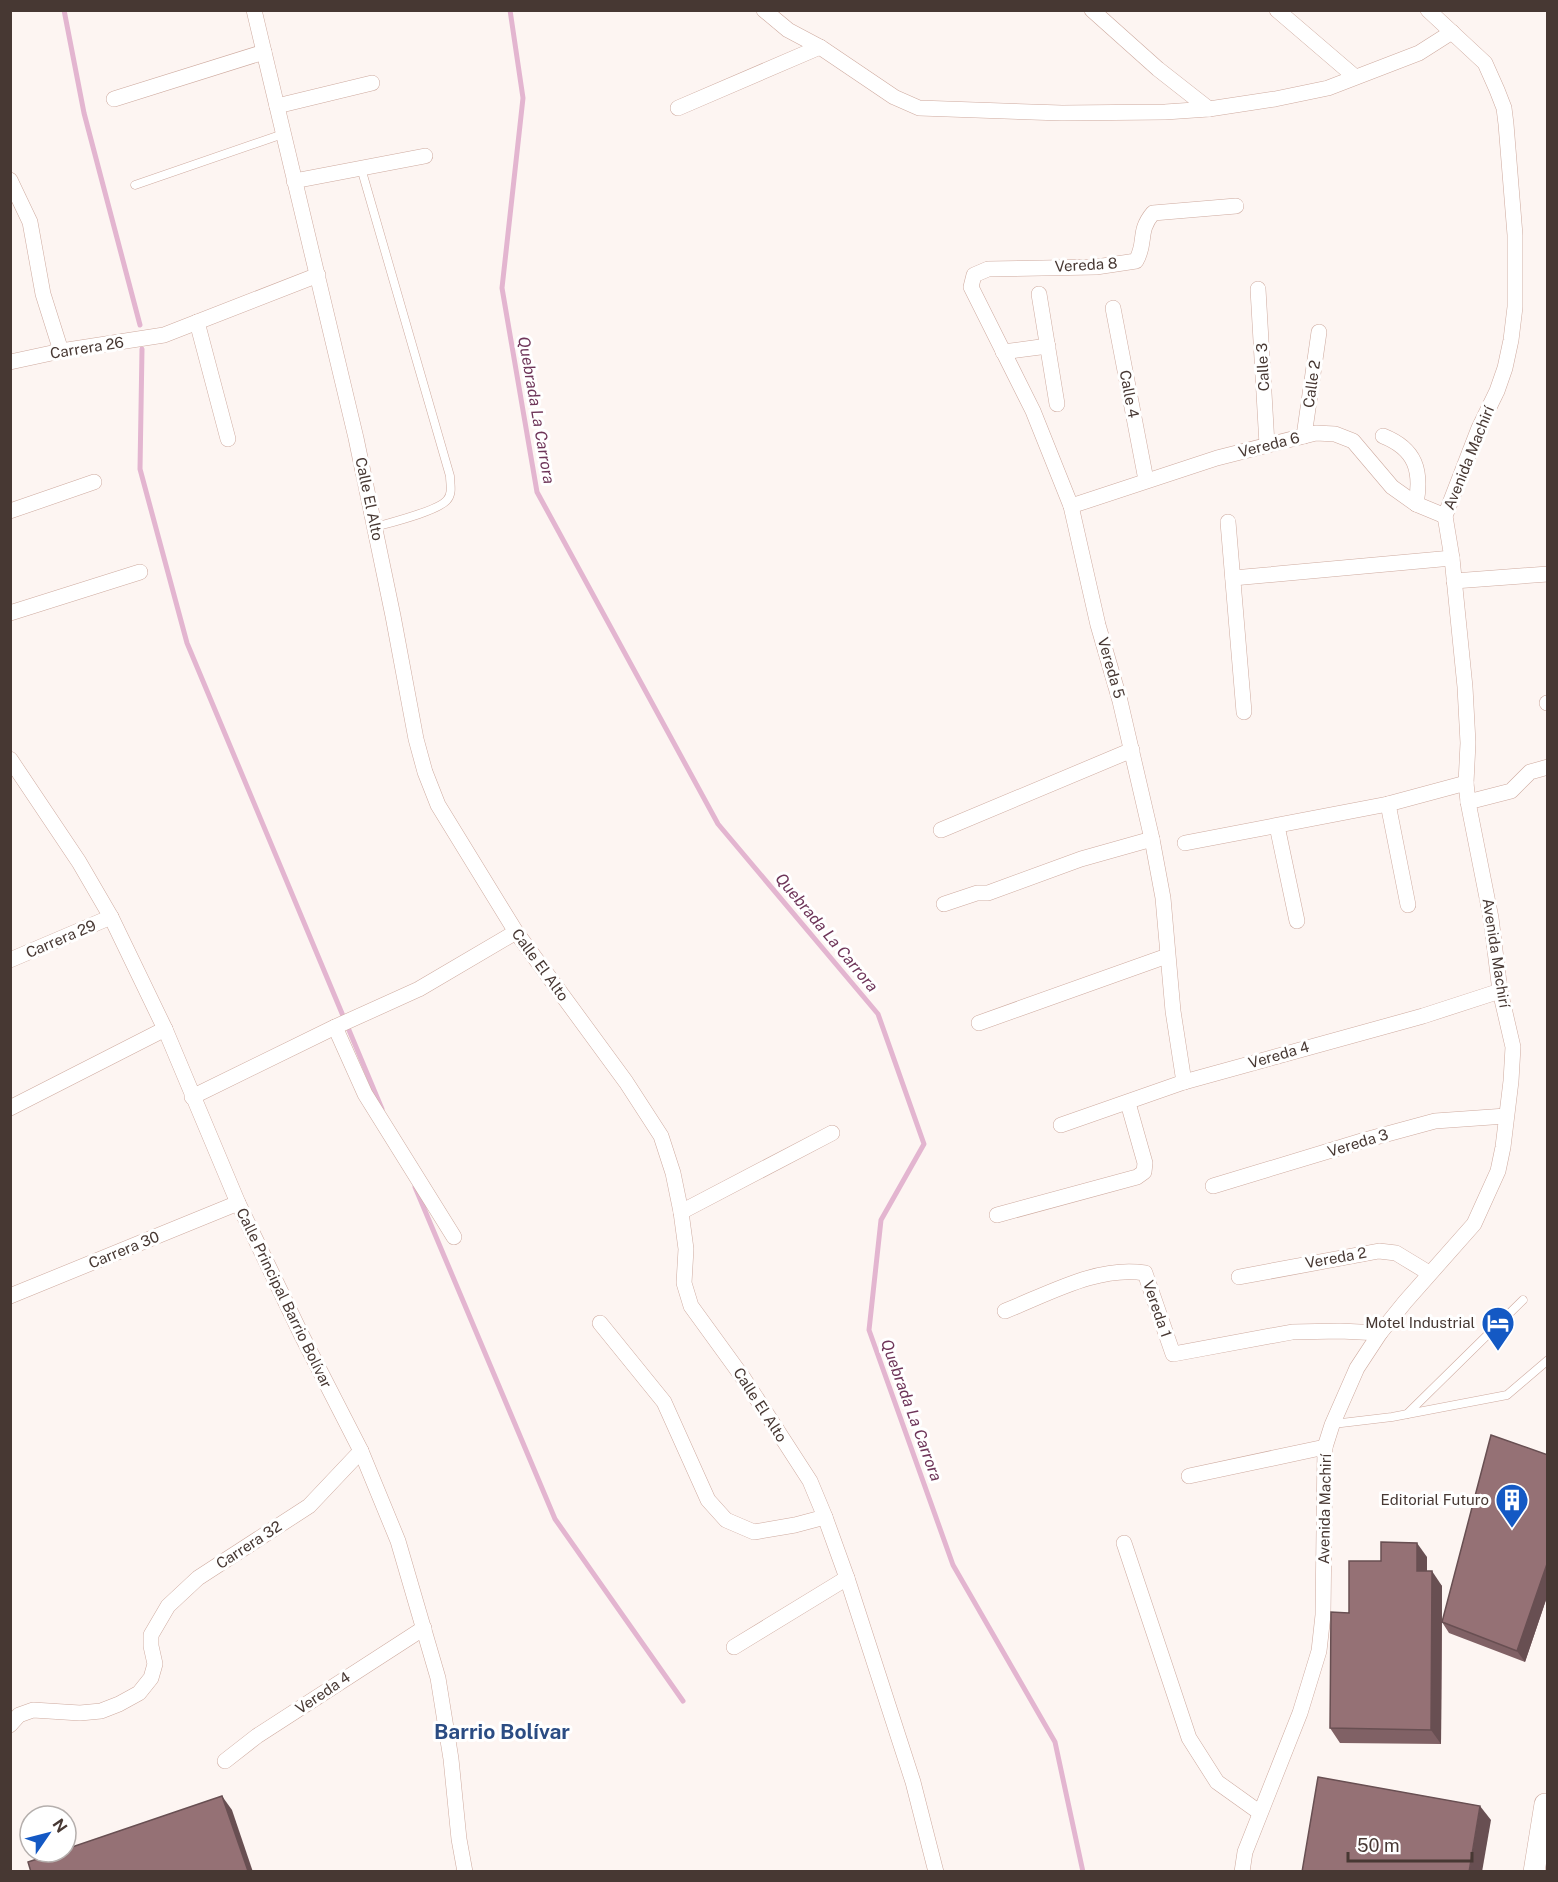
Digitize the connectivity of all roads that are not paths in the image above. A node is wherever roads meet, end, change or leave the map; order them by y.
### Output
1 (254, 10) edge
2 (764, 10) edge
3 (1092, 10) edge
4 (1277, 10) edge
5 (1428, 10) edge
6 (1452, 32) junction
7 (820, 47) junction
8 (264, 52) junction
9 (1354, 76) junction
10 (372, 83) dead end
11 (114, 99) dead end
12 (277, 106) junction
13 (678, 108) dead end
14 (1209, 109) junction
15 (283, 134) junction
16 (425, 156) dead end
17 (361, 168) junction
18 (11, 182) edge
19 (294, 182) junction
20 (135, 185) dead end
21 (1236, 206) dead end
22 (318, 274) junction
23 (974, 274) joint
24 (1258, 289) dead end
25 (1039, 294) dead end
26 (1113, 308) dead end
27 (197, 322) junction
28 (1319, 332) dead end
29 (1048, 346) junction
30 (61, 351) junction
31 (1003, 352) junction
32 (10, 362) edge
33 (1057, 404) dead end
34 (1304, 436) junction
35 (1383, 436) dead end
36 (228, 439) dead end
37 (1267, 445) junction
38 (1146, 480) junction
39 (94, 482) dead end
40 (1416, 504) junction
41 (1071, 506) junction
42 (10, 511) edge
43 (1445, 516) junction
44 (1228, 522) dead end
45 (375, 527) junction
46 (1452, 558) junction
47 (140, 572) dead end
48 (1548, 574) edge
49 (1233, 578) junction
50 (1454, 581) junction
51 (10, 613) edge
52 (1244, 712) dead end
53 (1132, 750) junction
54 (10, 759) edge
55 (1548, 767) edge
56 (1466, 783) junction
57 (1468, 802) junction
58 (1388, 804) junction
59 (1277, 826) junction
60 (941, 830) dead end
61 (1152, 839) junction
62 (1185, 843) dead end
63 (944, 904) dead end
64 (1408, 905) dead end
65 (111, 917) junction
66 (1297, 921) dead end
67 (516, 932) junction
68 (1167, 956) junction
69 (10, 960) edge
70 (1500, 991) junction
71 (979, 1023) dead end
72 (335, 1027) junction
73 (165, 1029) junction
74 (1184, 1082) junction
75 (192, 1097) junction
76 (1128, 1103) junction
77 (10, 1108) edge
78 (1506, 1116) junction
79 (1061, 1125) dead end
80 (832, 1133) dead end
81 (1213, 1186) dead end
82 (238, 1203) junction
83 (681, 1212) junction
84 (997, 1215) dead end
85 (454, 1237) dead end
86 (1429, 1273) junction
87 (1239, 1277) dead end
88 (10, 1296) edge
89 (1523, 1300) dead end
90 (1005, 1311) dead end
91 (600, 1323) dead end
92 (1380, 1333) junction
93 (1548, 1360) edge
94 (1407, 1414) junction
95 (1332, 1425) junction
96 (1325, 1447) junction
97 (361, 1451) junction
98 (1189, 1476) dead end
99 (825, 1517) junction
100 (1124, 1543) dead end
101 (847, 1578) junction
102 (424, 1628) junction
103 (734, 1647) dead end
104 (10, 1725) edge
105 (225, 1761) dead end
106 (1547, 1801) edge
107 (1259, 1812) junction
108 (465, 1872) edge
109 (936, 1872) edge
110 (1242, 1872) edge
111 (1534, 1872) edge

1 - 8 street, Calle El Alto
2 - 7 street
3 - 14 street
4 - 9 street
5 - 6 street, Avenida Machirí
6 - 9 street
6 - 43 street, Avenida Machirí
7 - 13 street
7 - 14 street
8 - 11 street
8 - 12 street, Calle El Alto
9 - 14 street
10 - 12 street
12 - 15 street, Calle El Alto
15 - 19 street, Calle El Alto
15 - 20 lane
16 - 17 street
17 - 19 street
17 - 45 lane
18 - 30 street
19 - 22 street, Calle El Alto
21 - 23 street, Vereda 8
22 - 27 street, Carrera 26
22 - 45 street, Calle El Alto
23 - 31 street, Vereda 5
24 - 37 street, Calle 3
25 - 29 street
26 - 38 street, Calle 4
27 - 30 street, Carrera 26
27 - 36 street
28 - 34 street, Calle 2
29 - 31 street
29 - 33 street
30 - 32 street, Carrera 26
31 - 41 street, Vereda 5
34 - 37 street, Vereda 6
34 - 40 street, Vereda 6
35 - 40 street
37 - 38 street, Vereda 6
38 - 41 street, Vereda 6
39 - 42 street
40 - 43 street, Vereda 6
41 - 53 street, Vereda 5
43 - 46 street, Avenida Machirí
44 - 49 street
45 - 67 street, Calle El Alto
46 - 49 street
46 - 50 street, Avenida Machirí
47 - 51 street
48 - 50 street
49 - 52 street
50 - 56 street, Avenida Machirí
53 - 60 street
53 - 61 street, Vereda 5
54 - 65 street, Calle Principal Barrio Bolívar
55 - 57 street
56 - 57 street, Avenida Machirí
56 - 58 street
57 - 70 street, Avenida Machirí
58 - 59 street
58 - 64 street
59 - 62 street
59 - 66 street
61 - 63 street
61 - 68 street, Vereda 5
65 - 69 street, Carrera 29
65 - 73 street, Calle Principal Barrio Bolívar
67 - 72 street
67 - 83 street, Calle El Alto
68 - 71 street
68 - 74 street, Vereda 5
70 - 74 street, Vereda 4
70 - 78 street, Avenida Machirí
72 - 75 street
72 - 85 street
73 - 75 street, Calle Principal Barrio Bolívar
73 - 77 street
74 - 76 street, Vereda 4
75 - 82 street, Calle Principal Barrio Bolívar
76 - 79 street, Vereda 4
76 - 84 street
78 - 81 street, Vereda 3
78 - 86 street, Avenida Machirí
80 - 83 street
82 - 88 street, Carrera 30
82 - 97 street, Calle Principal Barrio Bolívar
83 - 99 street, Calle El Alto
86 - 87 street, Vereda 2
86 - 92 street, Avenida Machirí
89 - 94 lane
90 - 92 street, Vereda 1
91 - 99 street
92 - 95 street, Avenida Machirí
93 - 94 lane
94 - 95 lane
95 - 96 street, Avenida Machirí
96 - 98 street
96 - 107 street, Avenida Machirí
97 - 102 street, Calle Principal Barrio Bolívar
97 - 104 street, Carrera 32
99 - 101 street, Calle El Alto
100 - 107 street
101 - 103 street
101 - 109 street, Calle El Alto
102 - 105 street, Vereda 4
102 - 108 street, Calle Principal Barrio Bolívar
106 - 111 main road
107 - 110 street, Avenida Machirí

